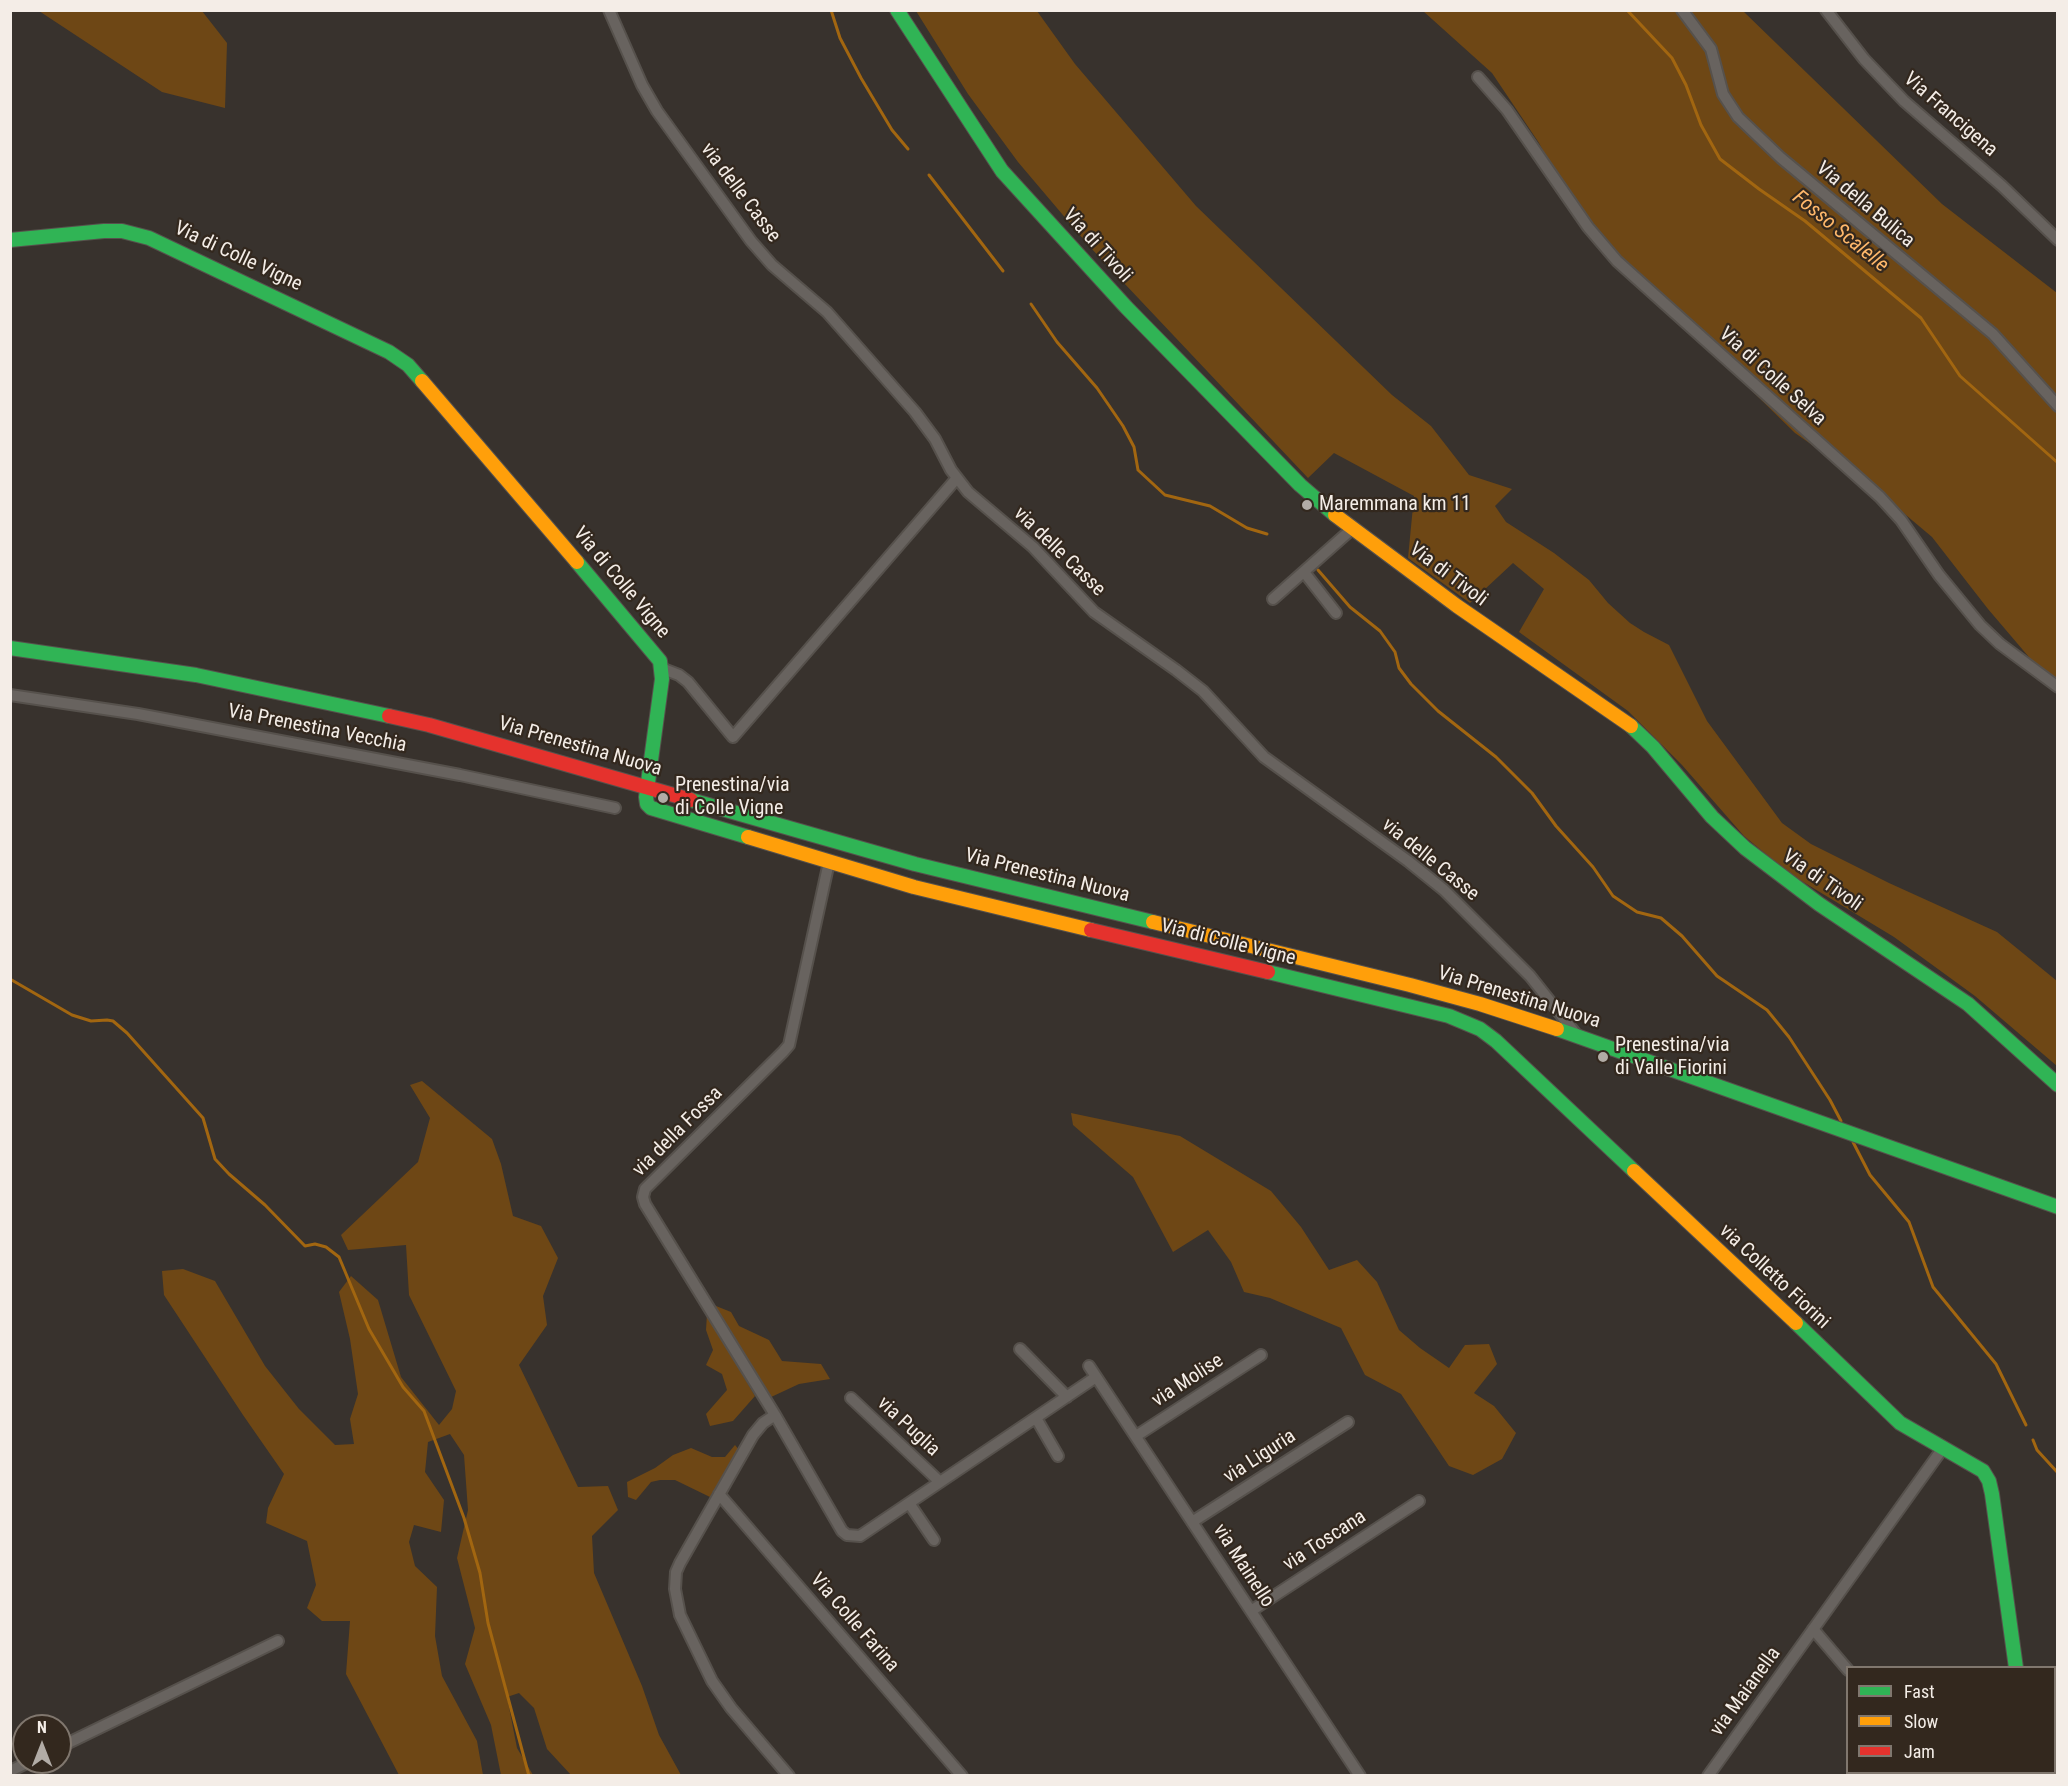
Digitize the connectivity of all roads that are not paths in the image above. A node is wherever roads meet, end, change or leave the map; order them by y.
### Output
1 (609, 10) edge
2 (897, 10) edge
3 (1682, 10) edge
4 (1826, 10) edge
5 (1478, 77) dead end
6 (10, 240) edge
7 (2058, 240) edge
8 (2058, 406) edge
9 (957, 478) junction
10 (1353, 528) junction
11 (1304, 572) junction
12 (1273, 599) dead end
13 (1336, 613) dead end
14 (10, 648) edge
15 (661, 668) junction
16 (2058, 687) edge
17 (10, 695) edge
18 (648, 787) junction
19 (615, 808) dead end
20 (830, 862) junction
21 (1576, 1035) junction
22 (2058, 1085) edge
23 (1585, 1125) joint
24 (2058, 1207) edge
25 (1020, 1349) dead end
26 (1261, 1355) dead end
27 (1089, 1366) dead end
28 (1096, 1377) junction
29 (1067, 1397) junction
30 (851, 1398) dead end
31 (775, 1415) junction
32 (1036, 1418) junction
33 (1348, 1422) dead end
34 (1136, 1436) junction
35 (1943, 1448) junction
36 (1058, 1456) dead end
37 (940, 1482) junction
38 (719, 1494) junction
39 (1419, 1501) dead end
40 (909, 1503) junction
41 (1192, 1522) junction
42 (934, 1540) dead end
43 (1251, 1611) junction
44 (1813, 1629) junction
45 (278, 1641) dead end
46 (2016, 1666) edge
47 (1846, 1668) edge
48 (72, 1741) edge
49 (789, 1776) edge
50 (962, 1776) edge
51 (1360, 1776) edge
52 (1708, 1776) edge

1 - 9 street, via delle Casse
2 - 10 main road, Via di Tivoli
3 - 8 street, Via della Bulica
4 - 7 street, Via Francigena
5 - 16 street, Via di Colle Selva
6 - 15 main road, Via di Colle Vigne
9 - 15 street
9 - 21 street, via delle Casse
10 - 11 street
10 - 22 main road, Via di Tivoli
11 - 12 street
11 - 13 street
14 - 18 main road, Via Prenestina Nuova
15 - 18 main road, Via di Colle Vigne
17 - 19 street, Via Prenestina Vecchia
18 - 20 main road, Via di Colle Vigne
18 - 21 main road, Via Prenestina Nuova
20 - 23 main road, Via di Colle Vigne
20 - 31 street, via della Fossa
21 - 24 main road, Via Prenestina Nuova
23 - 35 main road, via Colletto Fiorini
25 - 29 street
26 - 34 street, via Molise
27 - 28 street, via Mainello
28 - 29 street
28 - 34 street, via Mainello
29 - 32 street
30 - 37 street, via Puglia
31 - 38 street
31 - 40 street, via della Fossa
32 - 36 street
32 - 37 street
33 - 41 street, via Liguria
34 - 41 street, via Mainello
35 - 44 street, via Maianella
35 - 46 main road, via Colletto Fiorini
37 - 40 street
38 - 49 street
38 - 50 street, Via Colle Farina
39 - 43 street, via Toscana
40 - 42 street
41 - 43 street, via Mainello
43 - 51 street, via Mainello
44 - 47 street
44 - 52 street, via Maianella
45 - 48 street

